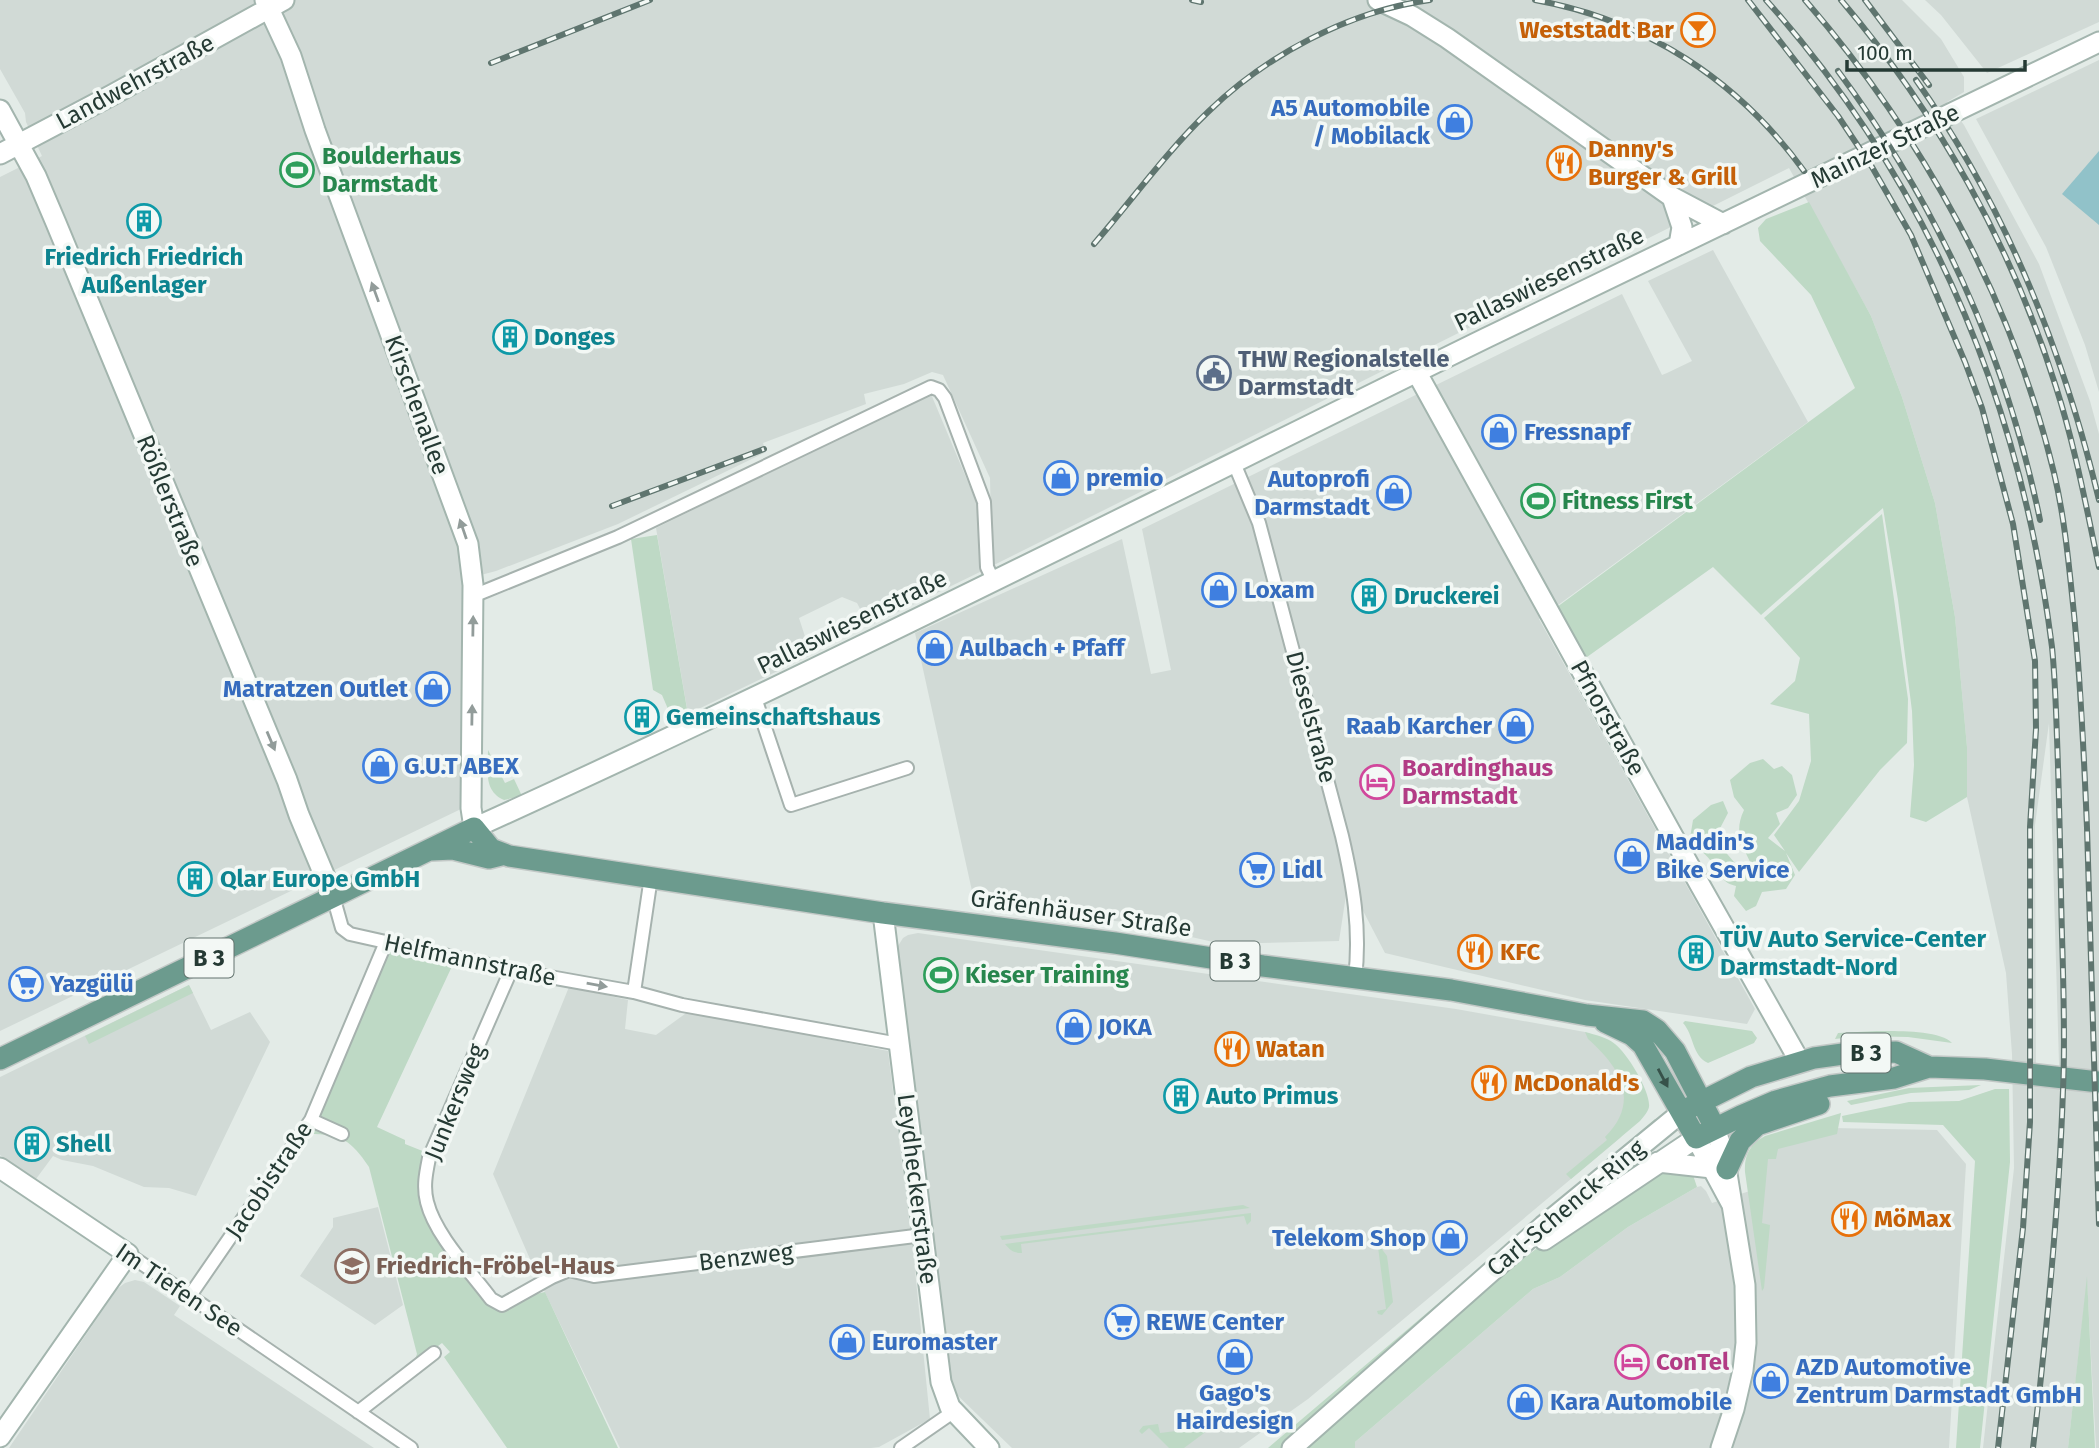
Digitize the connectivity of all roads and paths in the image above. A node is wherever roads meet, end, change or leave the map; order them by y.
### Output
1 (1385, 1) edge
2 (273, 3) edge
3 (2099, 42) edge
4 (0, 110) edge
5 (19, 143) junction
6 (0, 154) edge
7 (1672, 197) junction
8 (1723, 224) junction
9 (1679, 245) junction
10 (1417, 373) junction
11 (1234, 463) junction
12 (994, 582) junction
13 (473, 596) junction
14 (755, 698) junction
15 (907, 768) dead end
16 (474, 828) junction
17 (427, 850) junction
18 (501, 855) junction
19 (651, 877) junction
20 (333, 896) junction
21 (883, 913) junction
22 (386, 942) junction
23 (510, 970) junction
24 (1354, 978) junction
25 (634, 992) junction
26 (1587, 1015) junction
27 (899, 1044) junction
28 (0, 1059) edge
29 (1681, 1061) junction
30 (1800, 1062) junction
31 (1929, 1067) junction
32 (1751, 1077) junction
33 (1894, 1078) junction
34 (2099, 1082) edge
35 (1811, 1091) junction
36 (1701, 1102) junction
37 (1681, 1113) junction
38 (311, 1120) junction
39 (1706, 1133) junction
40 (342, 1134) dead end
41 (1658, 1162) junction
42 (0, 1168) edge
43 (1719, 1169) junction
44 (923, 1235) junction
45 (128, 1254) junction
46 (569, 1270) joint
47 (189, 1297) junction
48 (1451, 1305) junction
49 (434, 1353) dead end
50 (358, 1412) junction
51 (953, 1412) junction
52 (0, 1437) edge
53 (411, 1448) edge
54 (901, 1448) edge
55 (989, 1448) edge
56 (1292, 1448) edge
57 (1721, 1448) edge

1 - 7 street
2 - 5 street, Landwehrstraße
13 -> 2 street, Kirschenallee
3 - 8 street, Mainzer Straße
4 - 5 street, Rößlerstraße
5 - 6 street, Landwehrstraße
5 -> 20 street, Rößlerstraße
7 - 8 street
7 - 9 street
8 - 9 street, Pallaswiesenstraße
9 - 10 street, Pallaswiesenstraße
10 - 11 street, Pallaswiesenstraße
10 - 30 street, Pfnorstraße
11 - 12 street, Pallaswiesenstraße
11 - 24 street, Dieselstraße
12 - 13 street
12 - 14 street, Pallaswiesenstraße
16 -> 13 street, Kirschenallee
14 - 15 street
14 - 16 street, Pallaswiesenstraße
16 - 17 main road, Pallaswiesenstraße / B 3
16 - 18 main road
17 - 18 main road, Gräfenhäuser Straße / B 3
17 - 20 main road, Pallaswiesenstraße / B 3
18 - 19 main road, Gräfenhäuser Straße / B 3
19 - 21 main road, Gräfenhäuser Straße / B 3
19 - 25 street
20 - 22 street, Helfmannstraße
20 - 28 main road, Pallaswiesenstraße / B 3
21 - 24 main road, Gräfenhäuser Straße / B 3
21 - 27 street, Leydheckerstraße
22 - 23 street, Helfmannstraße
22 - 38 street, Jacobistraße
23 -> 25 street, Helfmannstraße
23 - 46 street, Junkersweg
24 - 26 main road, Gräfenhäuser Straße / B 3
25 - 27 street, Helfmannstraße
26 - 29 main road, Gräfenhäuser Straße / B 3
26 -> 37 main road, Gräfenhäuser Straße / B 3
27 - 44 street, Leydheckerstraße
29 - 32 main road, B 3
29 - 36 main road, Gräfenhäuser Straße
30 - 31 main road, B 3
30 - 32 main road, B 3
30 - 35 main road
31 - 33 main road, B 3
31 - 34 main road, B 3
32 - 36 main road
33 - 35 main road, B 3
33 - 43 main road
35 - 39 main road, B 3
36 - 37 main road
36 - 39 main road, Gräfenhäuser Straße
37 - 39 main road, Gräfenhäuser Straße / B 3
37 - 48 street, Carl-Schenck-Ring
38 - 40 street
38 - 47 street, Jacobistraße
39 - 41 street, Carl-Schenck-Ring
39 - 43 street
41 - 43 street
41 - 48 street, Carl-Schenck-Ring
42 - 45 street, Im Tiefen See
43 - 57 street
44 - 46 street, Benzweg
44 - 51 street, Leydheckerstraße
45 - 47 street, Im Tiefen See
45 - 52 street
47 - 50 street, Im Tiefen See
48 - 56 street, Carl-Schenck-Ring
49 - 50 street
50 - 53 street, Im Tiefen See
51 - 54 street
51 - 55 street, Leydheckerstraße

